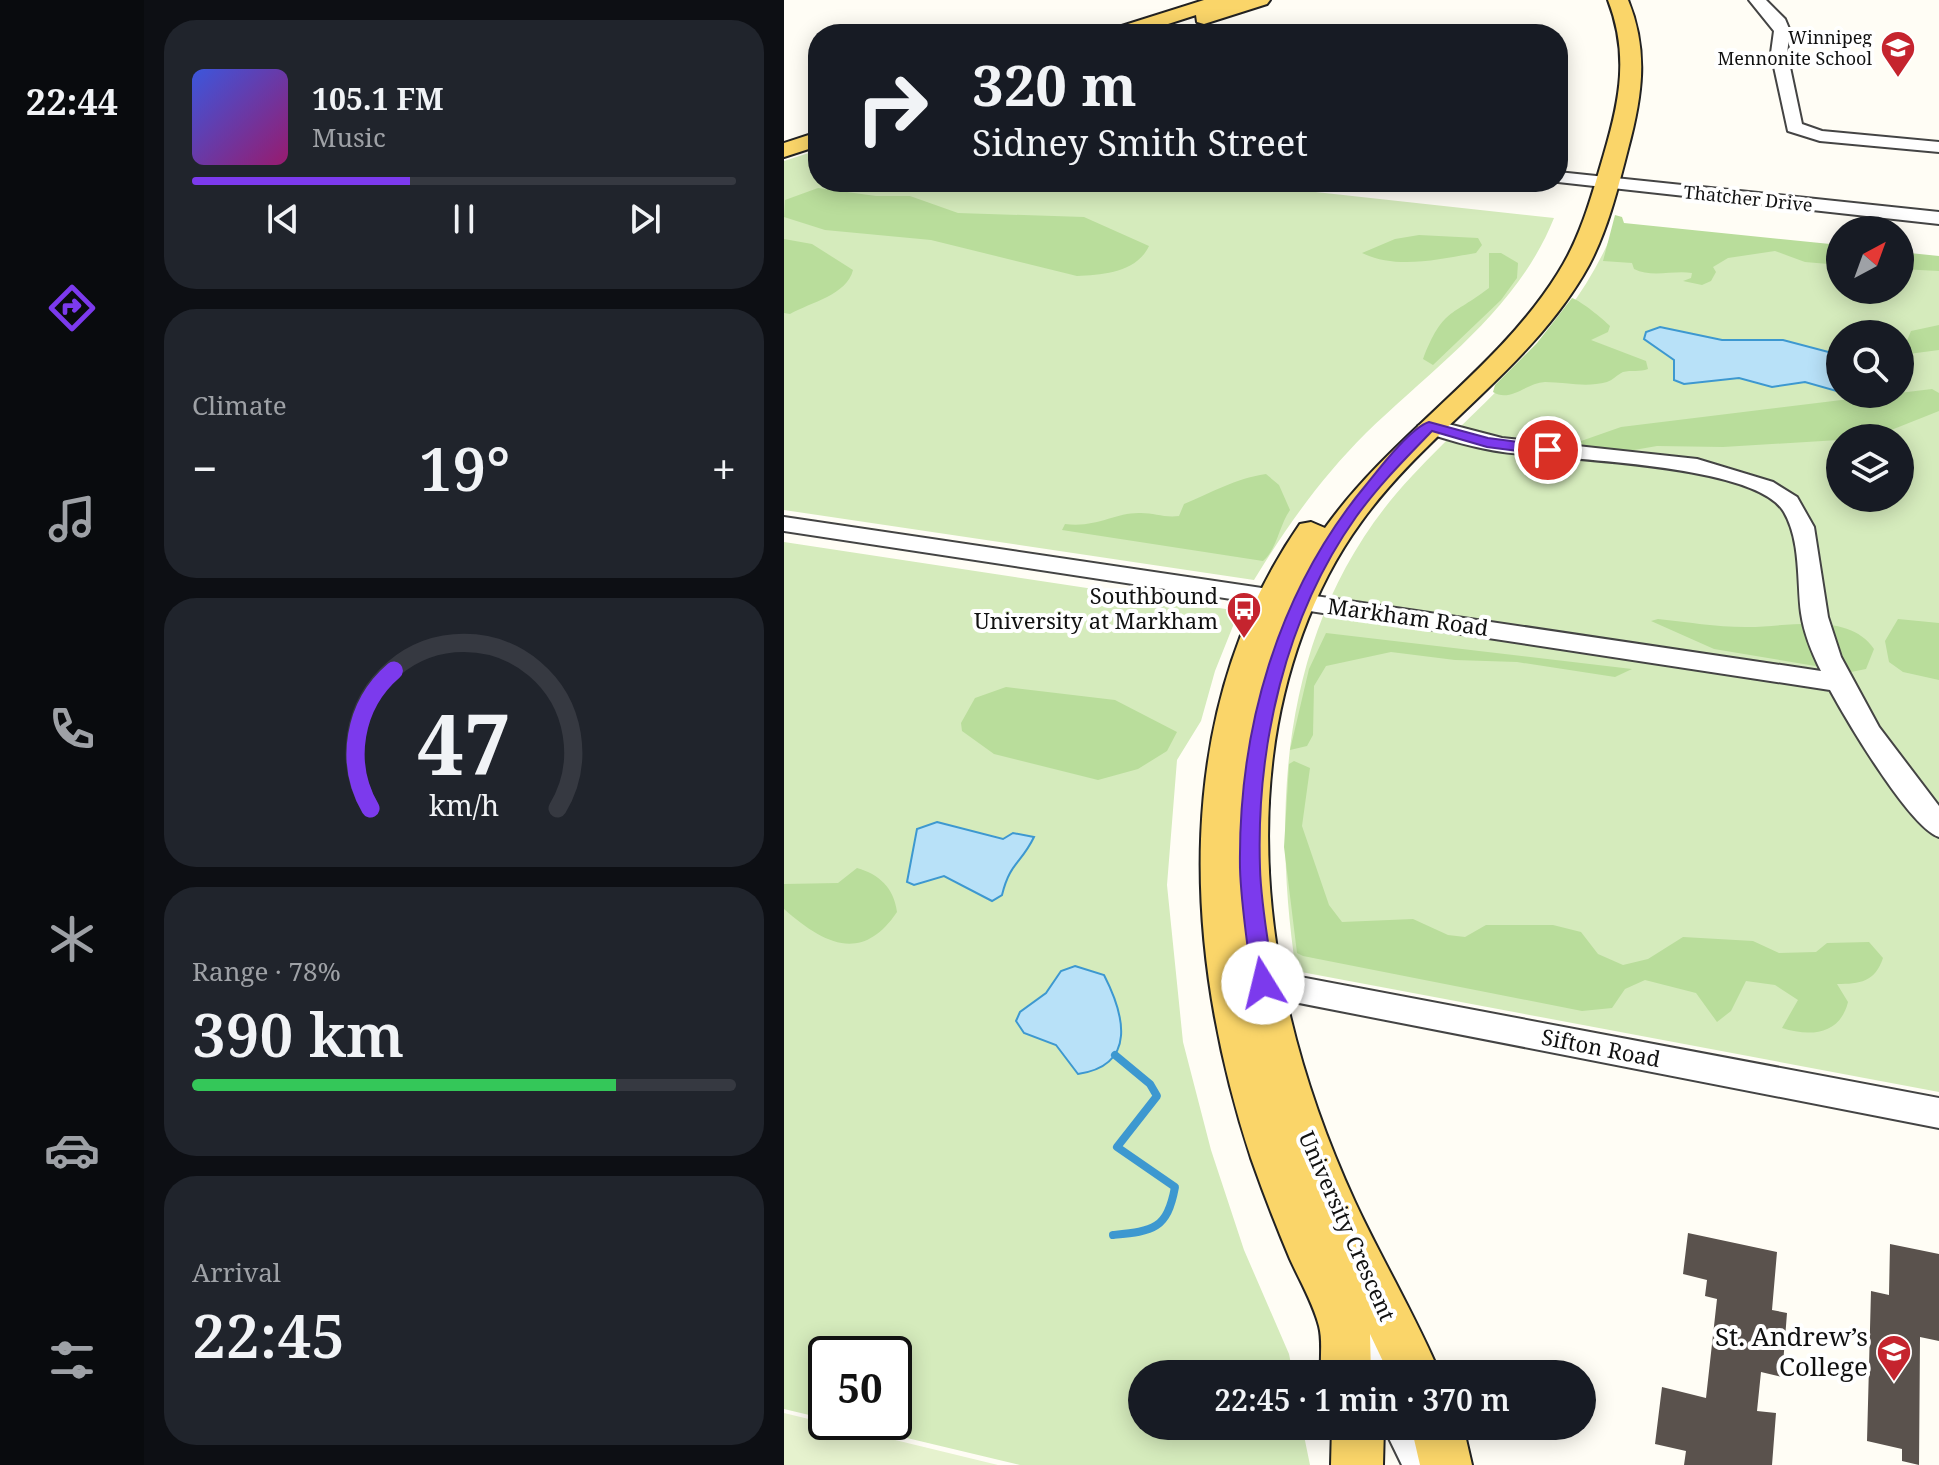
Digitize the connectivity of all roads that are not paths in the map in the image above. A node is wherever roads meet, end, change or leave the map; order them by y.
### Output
1 (1224, 0) edge
2 (1260, 0) edge
3 (1601, 0) edge
4 (1618, 0) edge
5 (1757, 0) edge
6 (1148, 24) edge
7 (1184, 24) edge
8 (808, 129) edge
9 (784, 137) edge
10 (808, 142) edge
11 (1939, 147) edge
12 (784, 150) edge
13 (1568, 178) edge
14 (1597, 182) junction
15 (1939, 218) edge
16 (1429, 426) junction
17 (784, 524) edge
18 (1286, 599) junction
19 (1842, 683) junction
20 (1939, 826) edge
21 (1263, 983) junction
22 (1939, 1113) edge
23 (1345, 1350) edge
24 (1408, 1360) edge
25 (1358, 1440) edge
26 (1411, 1440) edge
27 (1440, 1440) edge
28 (1357, 1465) edge
29 (1424, 1465) edge
30 (1446, 1465) edge

1 - 6 main road
2 - 7 main road
3 - 14 main road, University Crescent
4 - 14 main road, University Crescent
5 - 11 street
8 - 9 main road
10 - 12 main road
13 - 14 street, Thatcher Drive
14 - 15 street, Thatcher Drive
14 - 16 main road, University Crescent
14 - 18 main road, University Crescent
16 - 18 main road, University Crescent
16 - 19 street
17 - 18 street, Markham Road
18 - 19 street, Markham Road
18 - 21 main road, University Crescent
18 - 23 main road, University Crescent
19 - 20 street
21 - 22 street, Sifton Road
21 - 24 main road, University Crescent
25 - 28 main road
26 - 29 street
27 - 30 main road

